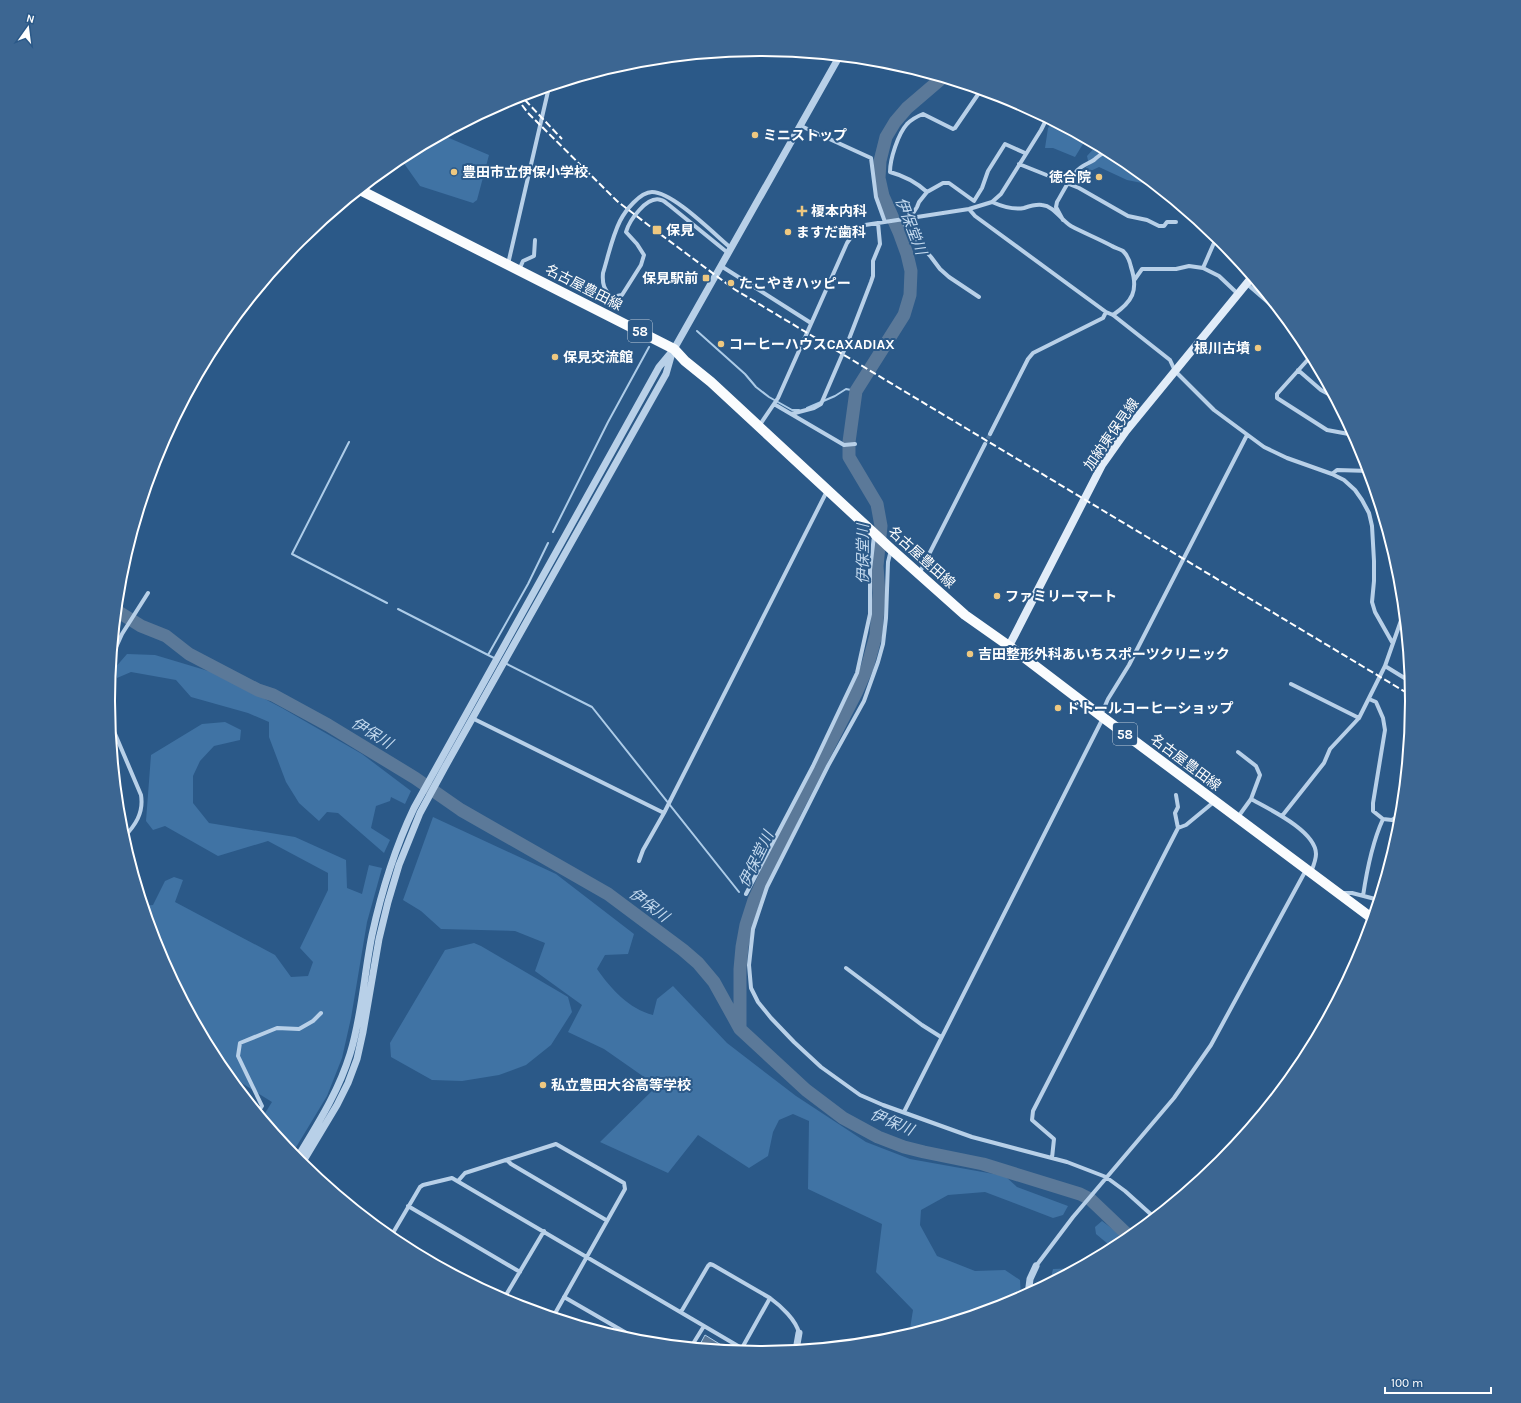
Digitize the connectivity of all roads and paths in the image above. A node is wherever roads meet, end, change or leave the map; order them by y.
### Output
1 (837, 61) edge
2 (548, 92) edge
3 (978, 94) edge
4 (1044, 122) edge
5 (801, 126) junction
6 (1025, 153) junction
7 (1100, 153) edge
8 (1019, 164) junction
9 (1068, 184) junction
10 (364, 192) edge
11 (927, 192) junction
12 (992, 202) junction
13 (969, 209) junction
14 (910, 218) junction
15 (900, 219) junction
16 (1063, 220) junction
17 (887, 221) junction
18 (1176, 222) dead end
19 (878, 223) junction
20 (535, 240) dead end
21 (1214, 242) edge
22 (730, 250) junction
23 (508, 265) junction
24 (722, 266) junction
25 (1203, 268) junction
26 (519, 270) junction
27 (1135, 280) junction
28 (1250, 280) edge
29 (1247, 284) junction
30 (1238, 294) junction
31 (978, 297) dead end
32 (1263, 297) edge
33 (1106, 312) junction
34 (1113, 315) junction
35 (811, 323) junction
36 (674, 349) junction
37 (1308, 360) edge
38 (1298, 370) junction
39 (1175, 371) junction
40 (1327, 393) edge
41 (774, 404) junction
42 (791, 414) junction
43 (759, 426) junction
44 (990, 434) tunnel mouth
45 (1347, 434) edge
46 (1247, 435) junction
47 (855, 444) dead end
48 (985, 444) tunnel mouth
49 (1363, 471) edge
50 (1332, 474) junction
51 (827, 490) junction
52 (881, 540) junction
53 (919, 574) junction
54 (147, 595) dead end
55 (1400, 621) edge
56 (1392, 642) junction
57 (118, 643) edge
58 (1009, 646) junction
59 (1385, 666) junction
60 (1405, 679) edge
61 (1291, 684) dead end
62 (1369, 699) junction
63 (1102, 717) junction
64 (472, 718) junction
65 (1359, 718) junction
66 (116, 736) edge
67 (1238, 752) dead end
68 (1176, 795) dead end
69 (1251, 799) junction
70 (1215, 801) junction
71 (664, 813) junction
72 (1282, 816) junction
73 (1238, 818) junction
74 (1395, 818) edge
75 (1383, 819) junction
76 (1178, 828) junction
77 (128, 833) edge
78 (639, 862) dead end
79 (1308, 871) junction
80 (746, 894) dead end
81 (1338, 894) junction
82 (1363, 896) junction
83 (1375, 899) edge
84 (1369, 916) edge
85 (846, 968) dead end
86 (321, 1013) dead end
87 (941, 1037) junction
88 (260, 1109) edge
89 (904, 1112) junction
90 (300, 1154) edge
91 (1052, 1158) junction
92 (305, 1159) edge
93 (507, 1160) junction
94 (1106, 1177) junction
95 (458, 1181) junction
96 (408, 1206) junction
97 (1151, 1215) edge
98 (606, 1220) junction
99 (544, 1231) junction
100 (393, 1232) edge
101 (586, 1256) junction
102 (1036, 1266) joint
103 (520, 1272) junction
104 (1029, 1288) edge
105 (506, 1295) edge
106 (564, 1296) junction
107 (770, 1298) junction
108 (680, 1312) junction
109 (555, 1314) edge
110 (704, 1326) junction
111 (627, 1333) edge
112 (799, 1333) joint
113 (694, 1343) edge
114 (797, 1346) edge
115 (739, 1347) edge
116 (743, 1347) edge

1 - 5 street
2 - 23 street
3 - 11 street
4 - 6 street
5 - 17 street
5 - 22 street
6 - 8 street
6 - 11 street
7 - 9 street
8 - 9 street
8 - 12 street
9 - 16 street
9 - 18 street
10 - 23 main road, 名古屋豊田線 / 58
11 - 14 street
12 - 13 street
12 - 16 street
13 - 14 street
13 - 33 street
14 - 15 street
15 - 17 street
15 - 31 street
16 - 27 street
17 - 19 street
19 - 35 street
19 - 42 street
20 - 26 street
21 - 25 street
22 - 22 street
22 - 24 street
23 - 26 main road, 名古屋豊田線 / 58
24 - 35 street
24 - 36 street
25 - 27 street
25 - 30 street
26 - 36 main road, 名古屋豊田線 / 58
27 - 34 street
28 - 29 main road, 加納東保見線
29 - 30 main road, 加納東保見線
29 - 32 street
30 - 39 main road, 加納東保見線
33 - 34 street
33 - 44 street
34 - 39 street
35 - 41 street
36 - 43 main road, 名古屋豊田線 / 58
36 - 64 street
36 - 90 street
37 - 38 street
38 - 40 street
38 - 45 street
39 - 46 street
39 - 58 main road, 加納東保見線
41 - 42 street
41 - 43 street
42 - 47 street
43 - 51 main road, 名古屋豊田線 / 58
46 - 50 street
46 - 63 street
48 - 53 street
49 - 50 street
50 - 56 street
51 - 52 main road, 名古屋豊田線 / 58
51 - 71 street
52 - 53 main road, 名古屋豊田線 / 58
52 - 80 street
52 - 89 street
53 - 58 main road, 名古屋豊田線 / 58
54 - 57 street
55 - 56 street
56 - 59 street
58 - 63 main road, 名古屋豊田線 / 58
59 - 60 street
59 - 62 street
61 - 65 street
62 - 65 street
62 - 75 street
63 - 70 main road, 名古屋豊田線 / 58
63 - 87 street
64 - 71 street
64 - 92 street
65 - 72 street
66 - 77 street
67 - 69 street
68 - 76 street
69 - 72 street
69 - 73 street
70 - 73 main road, 名古屋豊田線 / 58
70 - 76 street
71 - 78 street
72 - 79 street
73 - 79 main road, 名古屋豊田線 / 58
74 - 75 street
75 - 82 street
76 - 91 street
79 - 81 main road, 名古屋豊田線 / 58
79 - 94 street
81 - 82 street
81 - 84 main road, 名古屋豊田線 / 58
82 - 83 street
85 - 87 street
86 - 88 street
87 - 89 street
89 - 91 street
91 - 94 street
93 - 95 street
93 - 98 street
93 - 98 street
94 - 97 street
94 - 102 street
95 - 96 street
95 - 99 street
96 - 100 street
96 - 103 street
98 - 101 street
99 - 101 street
99 - 103 street
101 - 106 street
101 - 108 street
102 - 104 street
103 - 105 street
106 - 109 street
106 - 111 street
107 - 108 street
107 - 112 street
107 - 116 street
108 - 110 street
110 - 113 street
110 - 115 street
112 - 114 street

